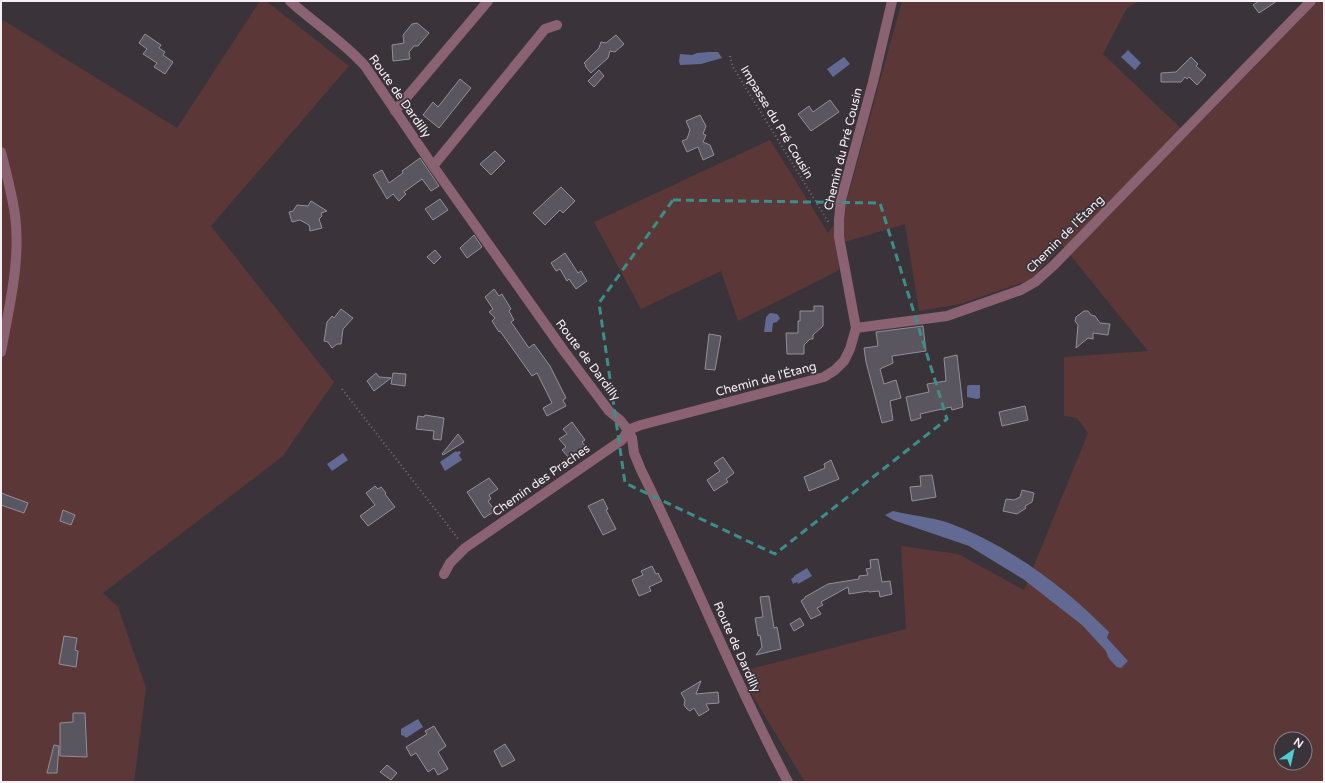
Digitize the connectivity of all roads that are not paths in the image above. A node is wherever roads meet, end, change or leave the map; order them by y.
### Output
1 (290, 1) edge
2 (488, 1) edge
3 (892, 1) edge
4 (1311, 1) edge
5 (557, 24) dead end
6 (395, 111) junction
7 (1, 152) edge
8 (433, 166) junction
9 (856, 328) junction
10 (1, 352) edge
11 (628, 430) junction
12 (444, 574) dead end
13 (788, 782) edge

1 - 6 street, Route de Dardilly
2 - 6 street
3 - 9 street, Chemin du Pré Cousin
4 - 9 street, Chemin de l'Étang
5 - 8 street
6 - 8 street, Route de Dardilly
7 - 10 street
8 - 11 street, Route de Dardilly
9 - 11 street, Chemin de l'Étang
11 - 12 street, Chemin des Praches
11 - 13 street, Route de Dardilly

